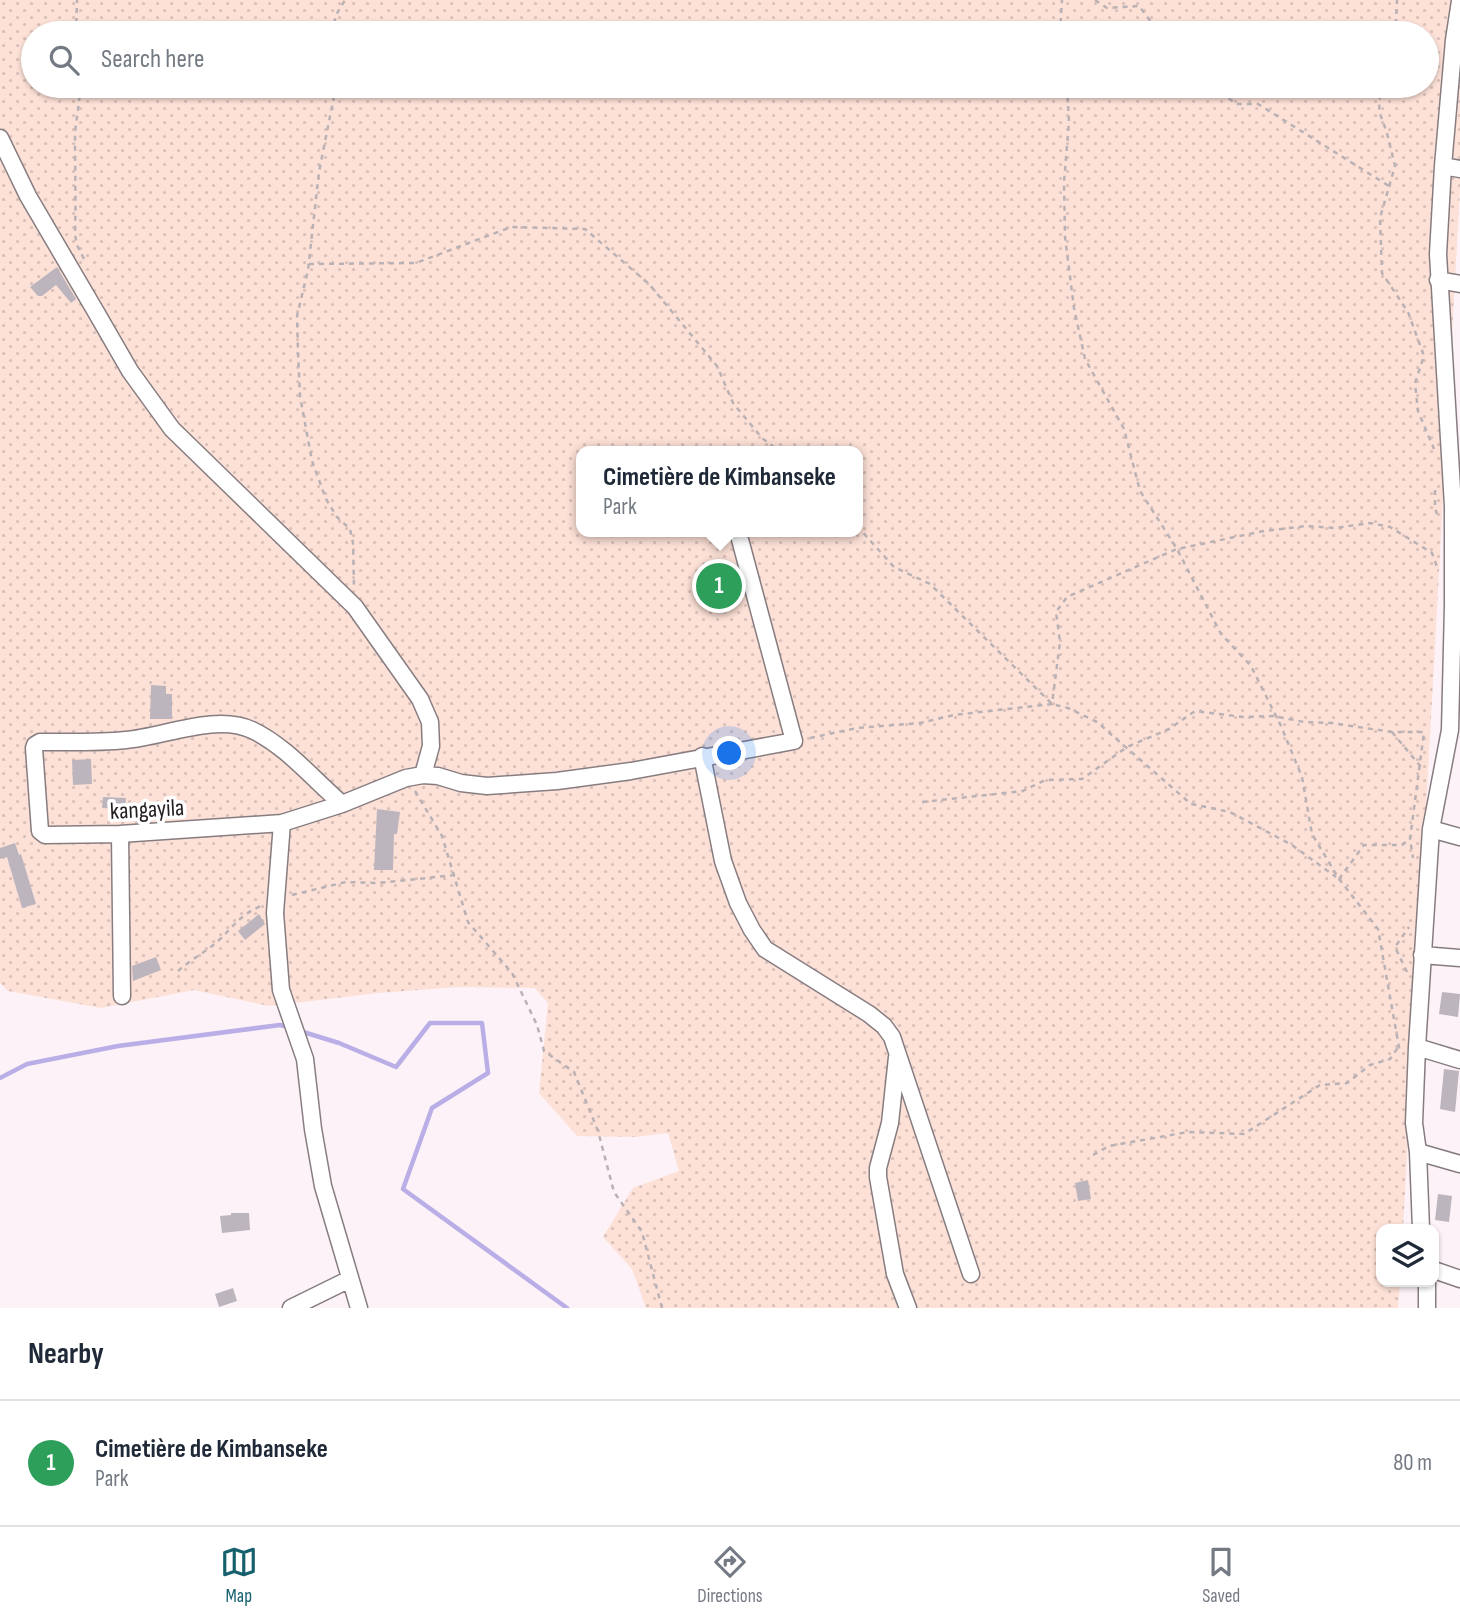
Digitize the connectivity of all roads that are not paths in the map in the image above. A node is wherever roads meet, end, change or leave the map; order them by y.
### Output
1 (1460, 1) edge
2 (1457, 41) edge
3 (0, 138) edge
4 (1443, 166) junction
5 (1460, 169) edge
6 (1438, 280) junction
7 (1460, 284) edge
8 (1454, 404) edge
9 (1457, 507) edge
10 (739, 537) edge
11 (1456, 607) edge
12 (1455, 731) edge
13 (702, 756) junction
14 (423, 775) junction
15 (342, 804) junction
16 (282, 823) junction
17 (1431, 829) junction
18 (120, 834) junction
19 (1460, 837) edge
20 (1422, 955) junction
21 (1460, 958) edge
22 (122, 996) dead end
23 (1417, 1047) junction
24 (897, 1055) junction
25 (1460, 1060) edge
26 (1418, 1152) junction
27 (1460, 1164) edge
28 (1421, 1224) edge
29 (1439, 1272) edge
30 (971, 1274) dead end
31 (350, 1279) junction
32 (1460, 1279) edge
33 (1427, 1287) edge
34 (291, 1308) edge
35 (359, 1308) edge
36 (908, 1308) edge
37 (1427, 1308) edge

1 - 2 street
2 - 4 street
3 - 14 street
4 - 5 street
4 - 6 street
6 - 7 street
6 - 8 street
8 - 9 street
9 - 11 street
10 - 13 street
11 - 12 street
12 - 17 street
13 - 14 street
13 - 24 street
14 - 15 street, kangayila
15 - 16 street, kangayila
15 - 18 street, kangayila
16 - 18 street, kangayila
16 - 31 street
17 - 19 street
17 - 20 street
18 - 22 street
20 - 21 street
20 - 23 street
23 - 25 street
23 - 26 street
24 - 30 street
24 - 36 street
26 - 27 street
26 - 28 street
29 - 32 street
31 - 34 street
31 - 35 street
33 - 37 street

